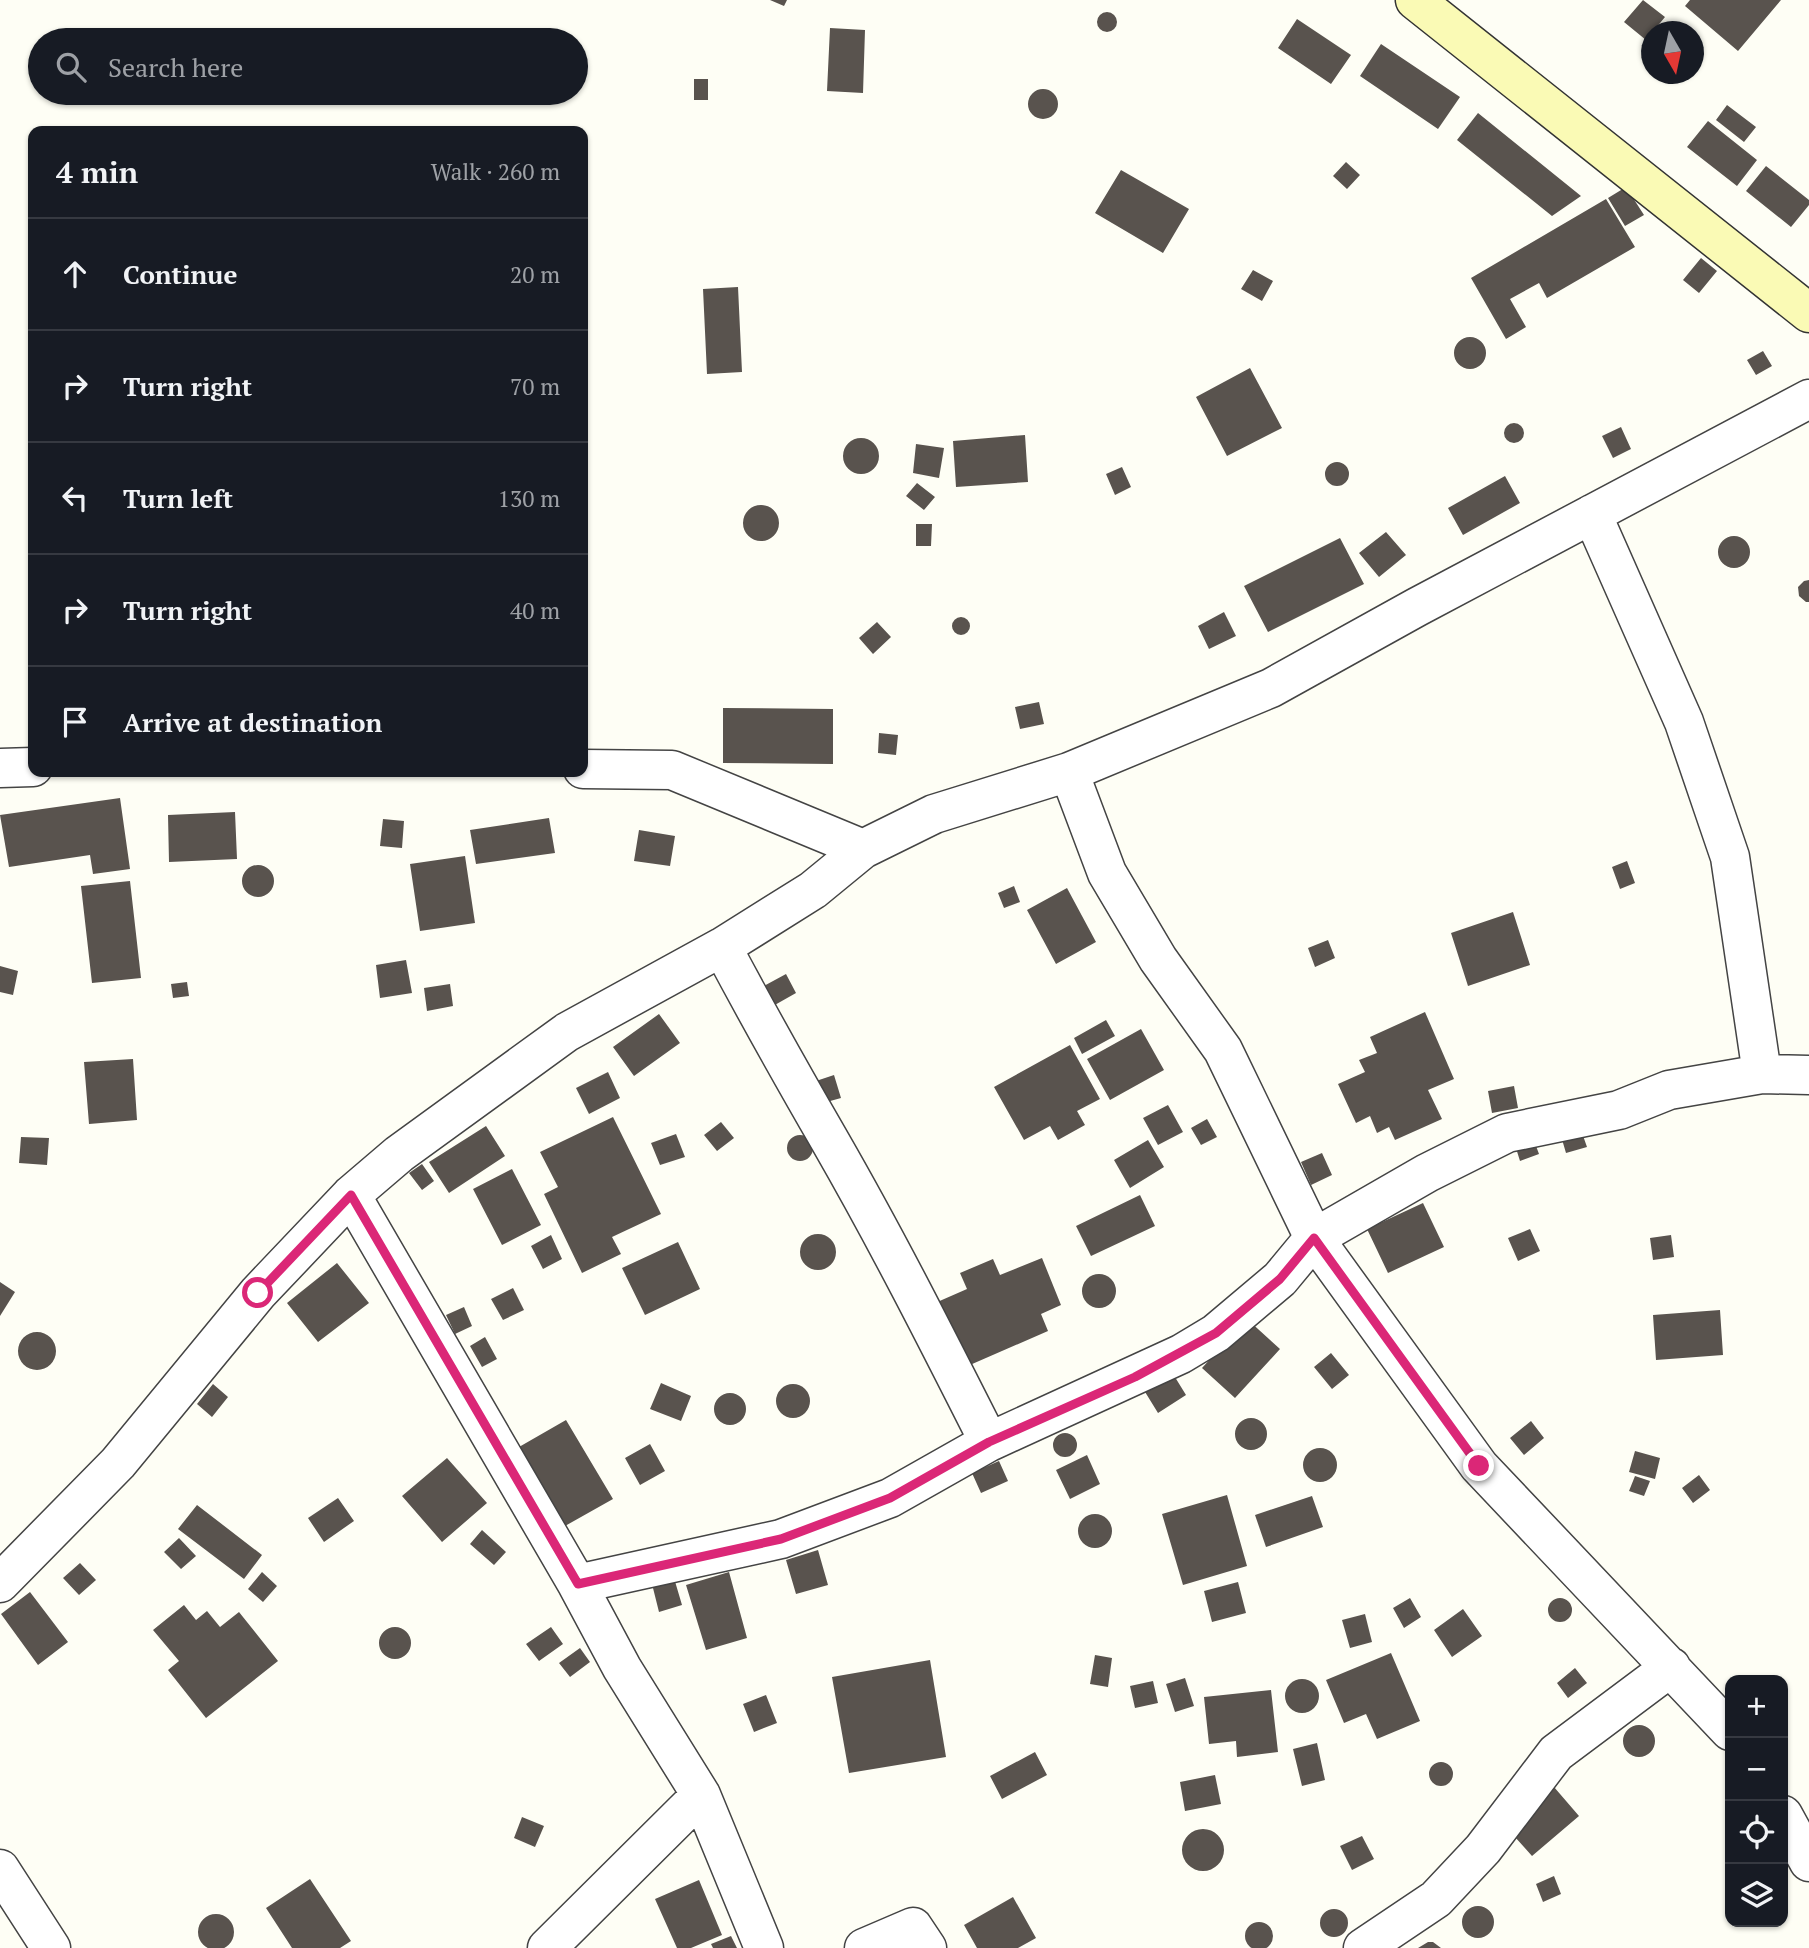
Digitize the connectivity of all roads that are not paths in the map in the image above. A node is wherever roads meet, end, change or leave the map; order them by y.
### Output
1 (1415, 0) edge
2 (1809, 313) edge
3 (1809, 399) edge
4 (1592, 514) junction
5 (28, 767) edge
6 (0, 768) edge
7 (588, 769) edge
8 (1069, 772) junction
9 (863, 849) junction
10 (722, 947) junction
11 (1762, 1074) junction
12 (1809, 1075) edge
13 (351, 1195) junction
14 (1314, 1238) junction
15 (989, 1442) junction
16 (0, 1584) edge
17 (578, 1584) junction
18 (1671, 1667) junction
19 (1725, 1726) edge
20 (701, 1795) junction
21 (1788, 1824) edge
22 (1809, 1863) edge
23 (0, 1869) edge
24 (51, 1948) edge
25 (547, 1948) edge
26 (764, 1948) edge
27 (863, 1948) edge
28 (927, 1948) edge
29 (1363, 1948) edge

1 - 2 street
3 - 4 street
4 - 8 street
4 - 11 street
5 - 6 street
7 - 9 street
8 - 9 street
8 - 14 street
9 - 10 street
10 - 13 street
10 - 15 street
11 - 12 street
11 - 14 street
13 - 16 street
13 - 17 street
14 - 15 street
14 - 18 street
15 - 17 street
17 - 20 street
18 - 19 street
18 - 29 street
20 - 25 street
20 - 26 street
21 - 22 street
23 - 24 street
27 - 28 street

